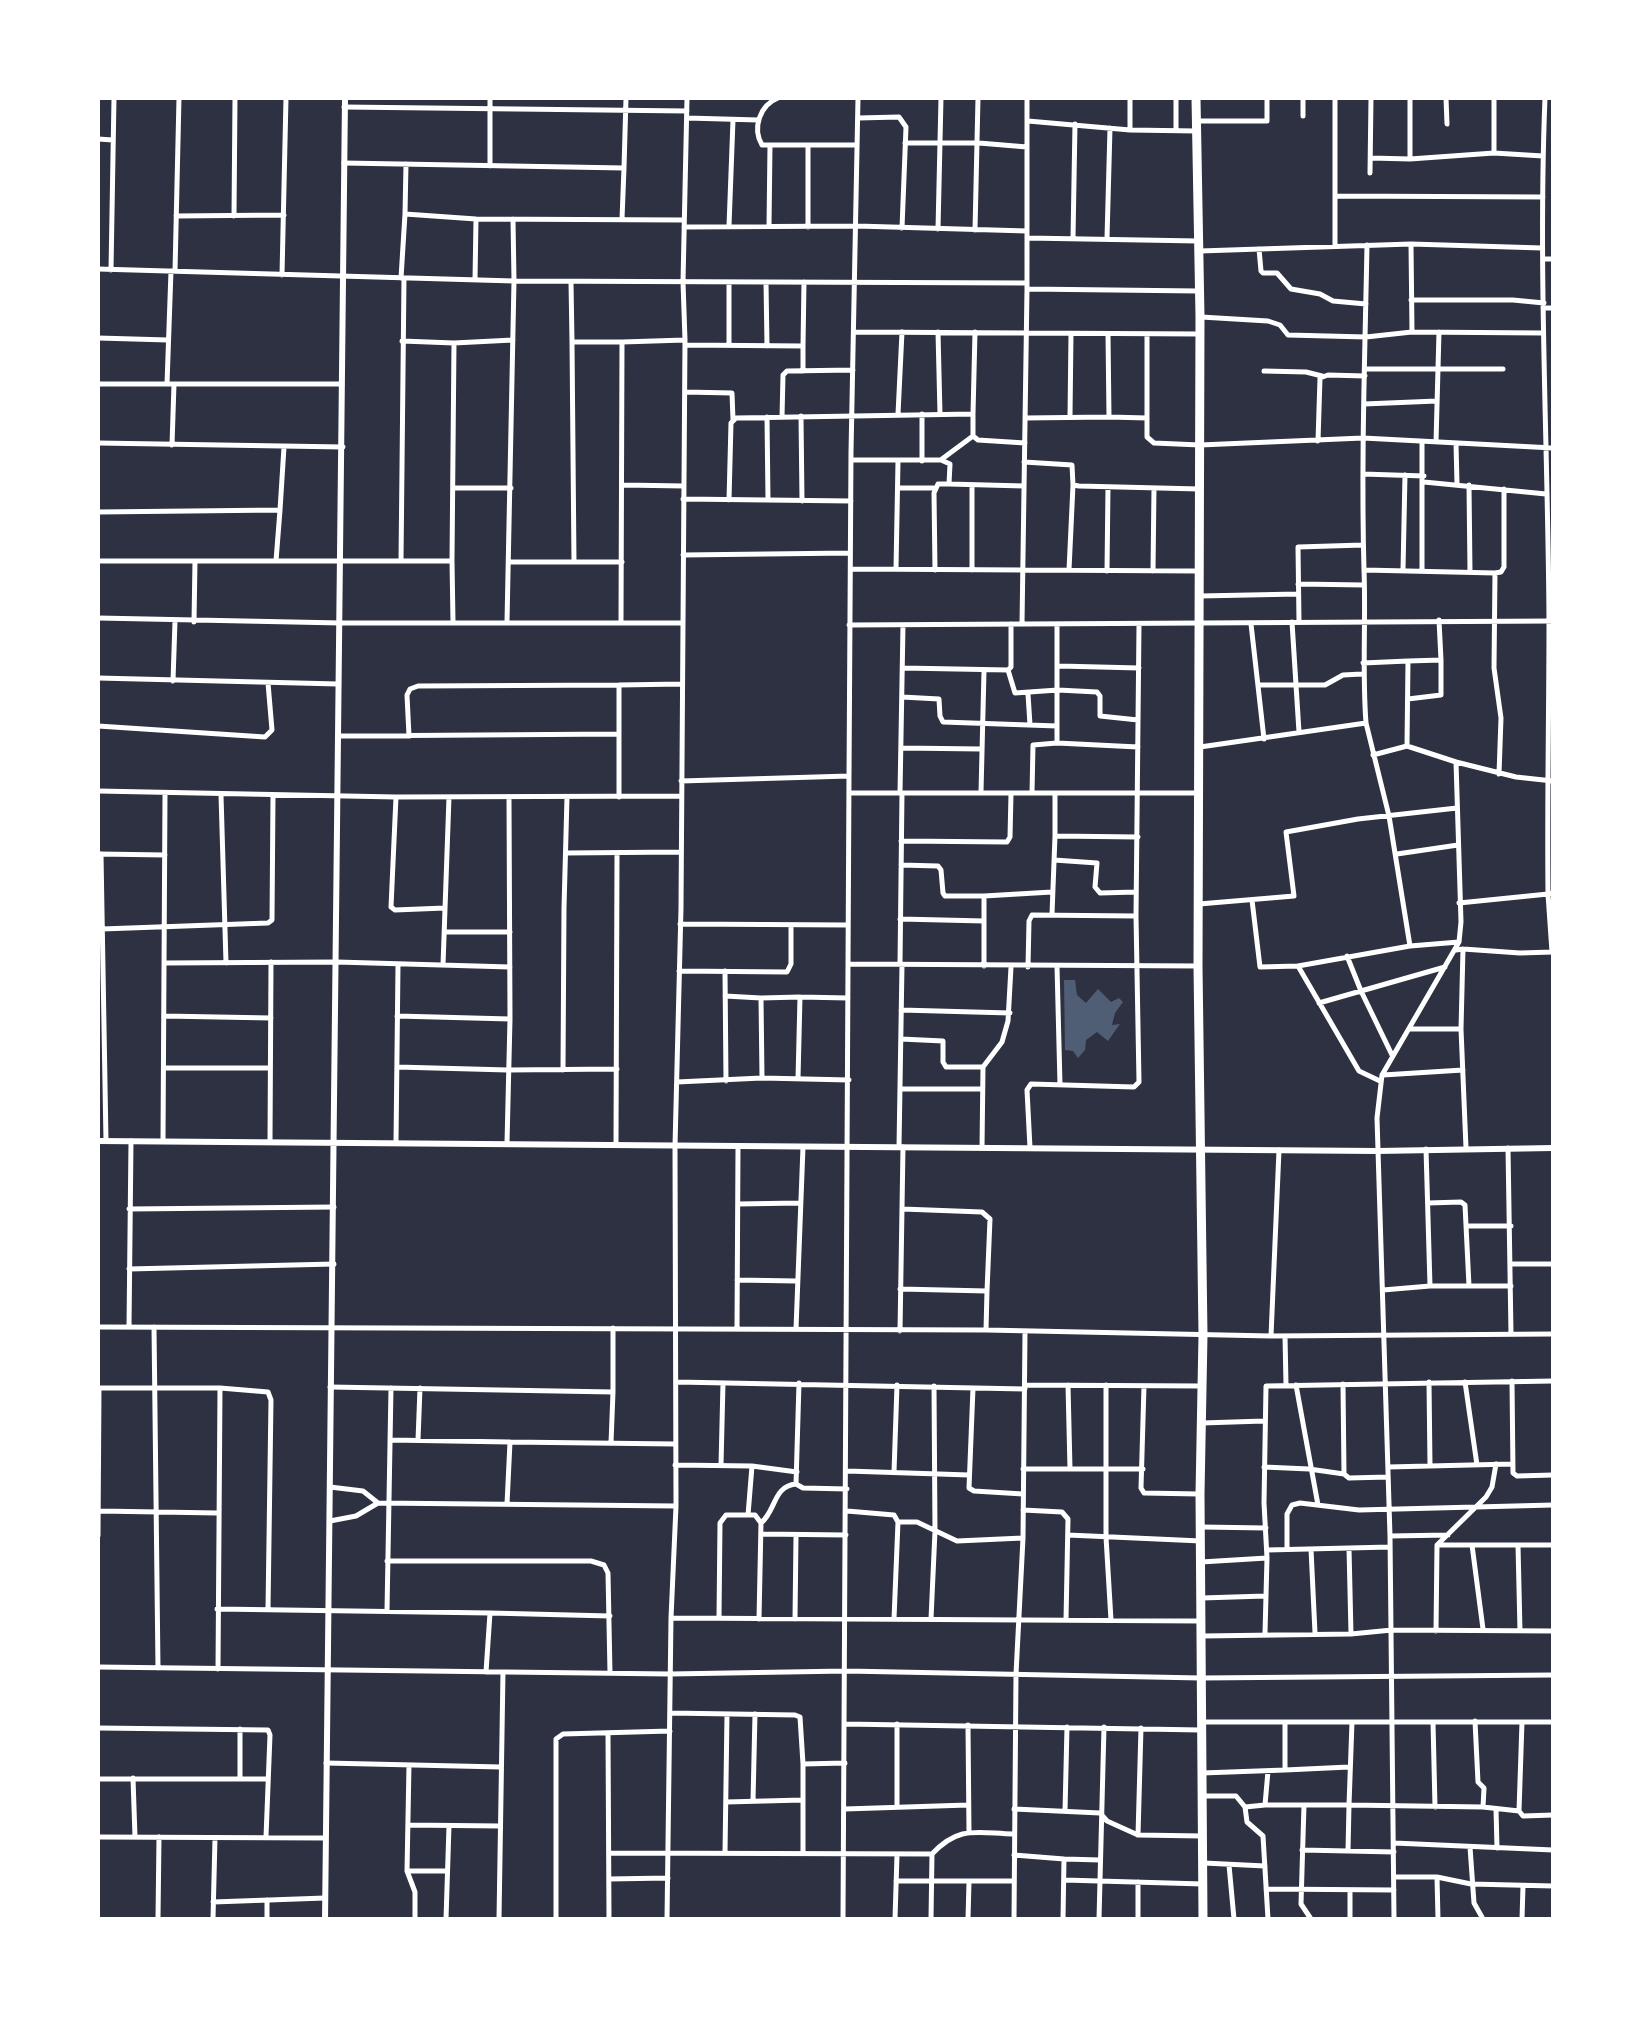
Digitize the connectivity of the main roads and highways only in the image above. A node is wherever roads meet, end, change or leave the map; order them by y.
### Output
1 (1196, 98) edge
2 (1203, 1919) edge

1 - 2 highway

